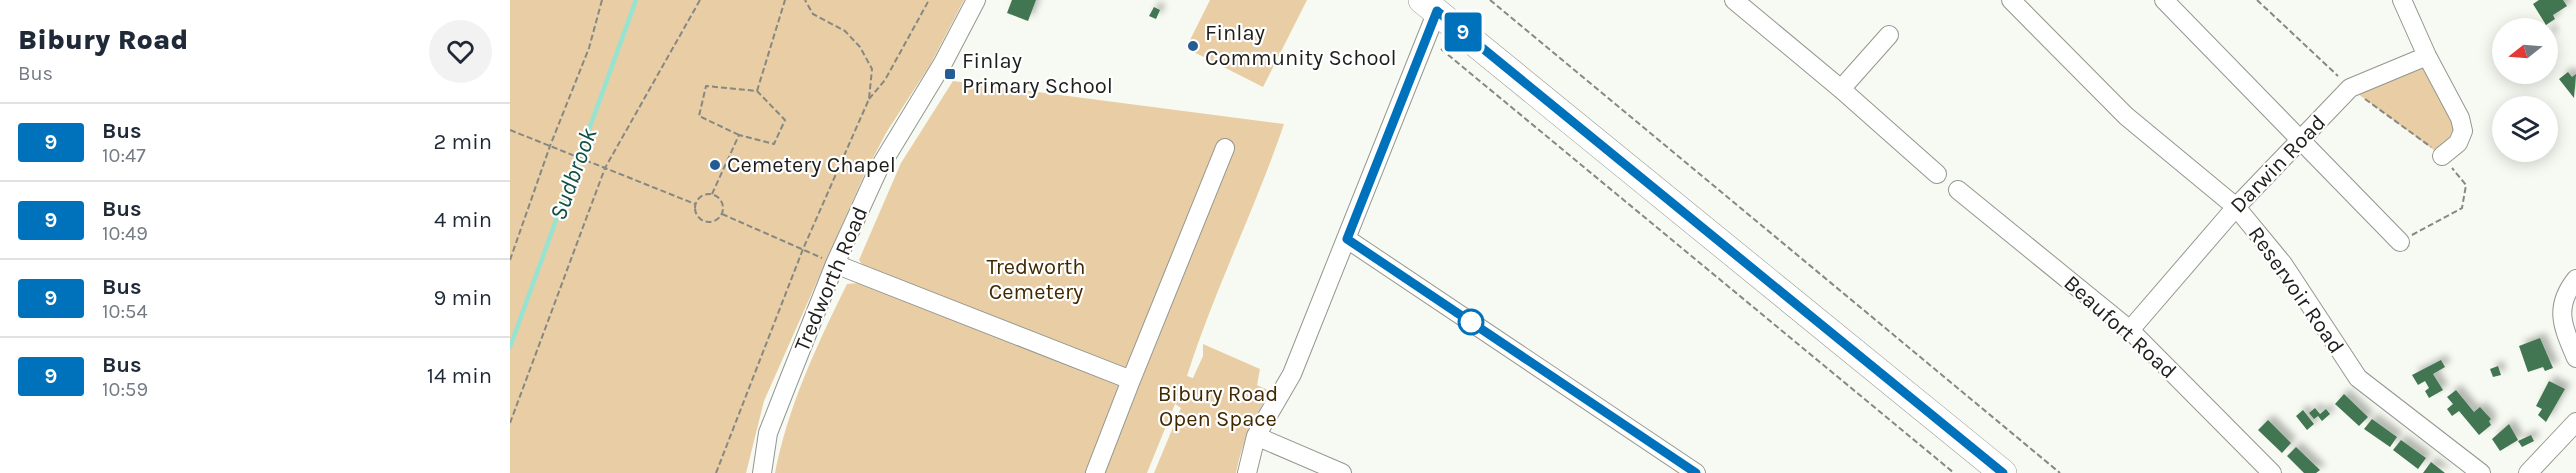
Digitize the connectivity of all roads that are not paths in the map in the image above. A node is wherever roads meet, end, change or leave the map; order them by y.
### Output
1 (976, 0) edge
2 (1734, 0) edge
3 (2011, 0) edge
4 (2164, 0) edge
5 (2402, 0) edge
6 (1429, 4) edge
7 (1889, 35) dead end
8 (2427, 56) junction
9 (1841, 89) junction
10 (2303, 139) junction
11 (1225, 148) dead end
12 (2442, 156) road end
13 (1937, 174) dead end
14 (1958, 190) dead end
15 (2236, 207) junction
16 (1347, 239) junction
17 (2400, 242) road end
18 (835, 264) junction
19 (2576, 279) edge
20 (2130, 330) junction
21 (2576, 358) edge
22 (1131, 380) junction
23 (2576, 422) edge
24 (1256, 436) junction
25 (762, 473) edge
26 (1095, 473) edge
27 (1247, 473) edge
28 (1342, 473) edge
29 (1696, 473) edge
30 (2003, 473) edge
31 (2272, 473) edge
32 (2481, 473) edge
33 (2528, 473) edge

1 - 18 street, Tredworth Road
2 - 9 street
3 - 15 street, Reservoir Road
4 - 10 street
5 - 8 street
6 - 16 street
6 - 30 highway
7 - 9 street
8 - 10 street, Darwin Road
8 - 12 street
9 - 13 street
10 - 15 street, Darwin Road
10 - 17 street
11 - 22 street
14 - 20 street, Beaufort Road
15 - 20 street, Darwin Road
15 - 32 street, Reservoir Road
16 - 24 street
16 - 29 street
18 - 22 street
18 - 25 street, Tredworth Road
19 - 21 street
20 - 31 street, Beaufort Road
22 - 26 street
23 - 33 street
24 - 27 street
24 - 28 street

